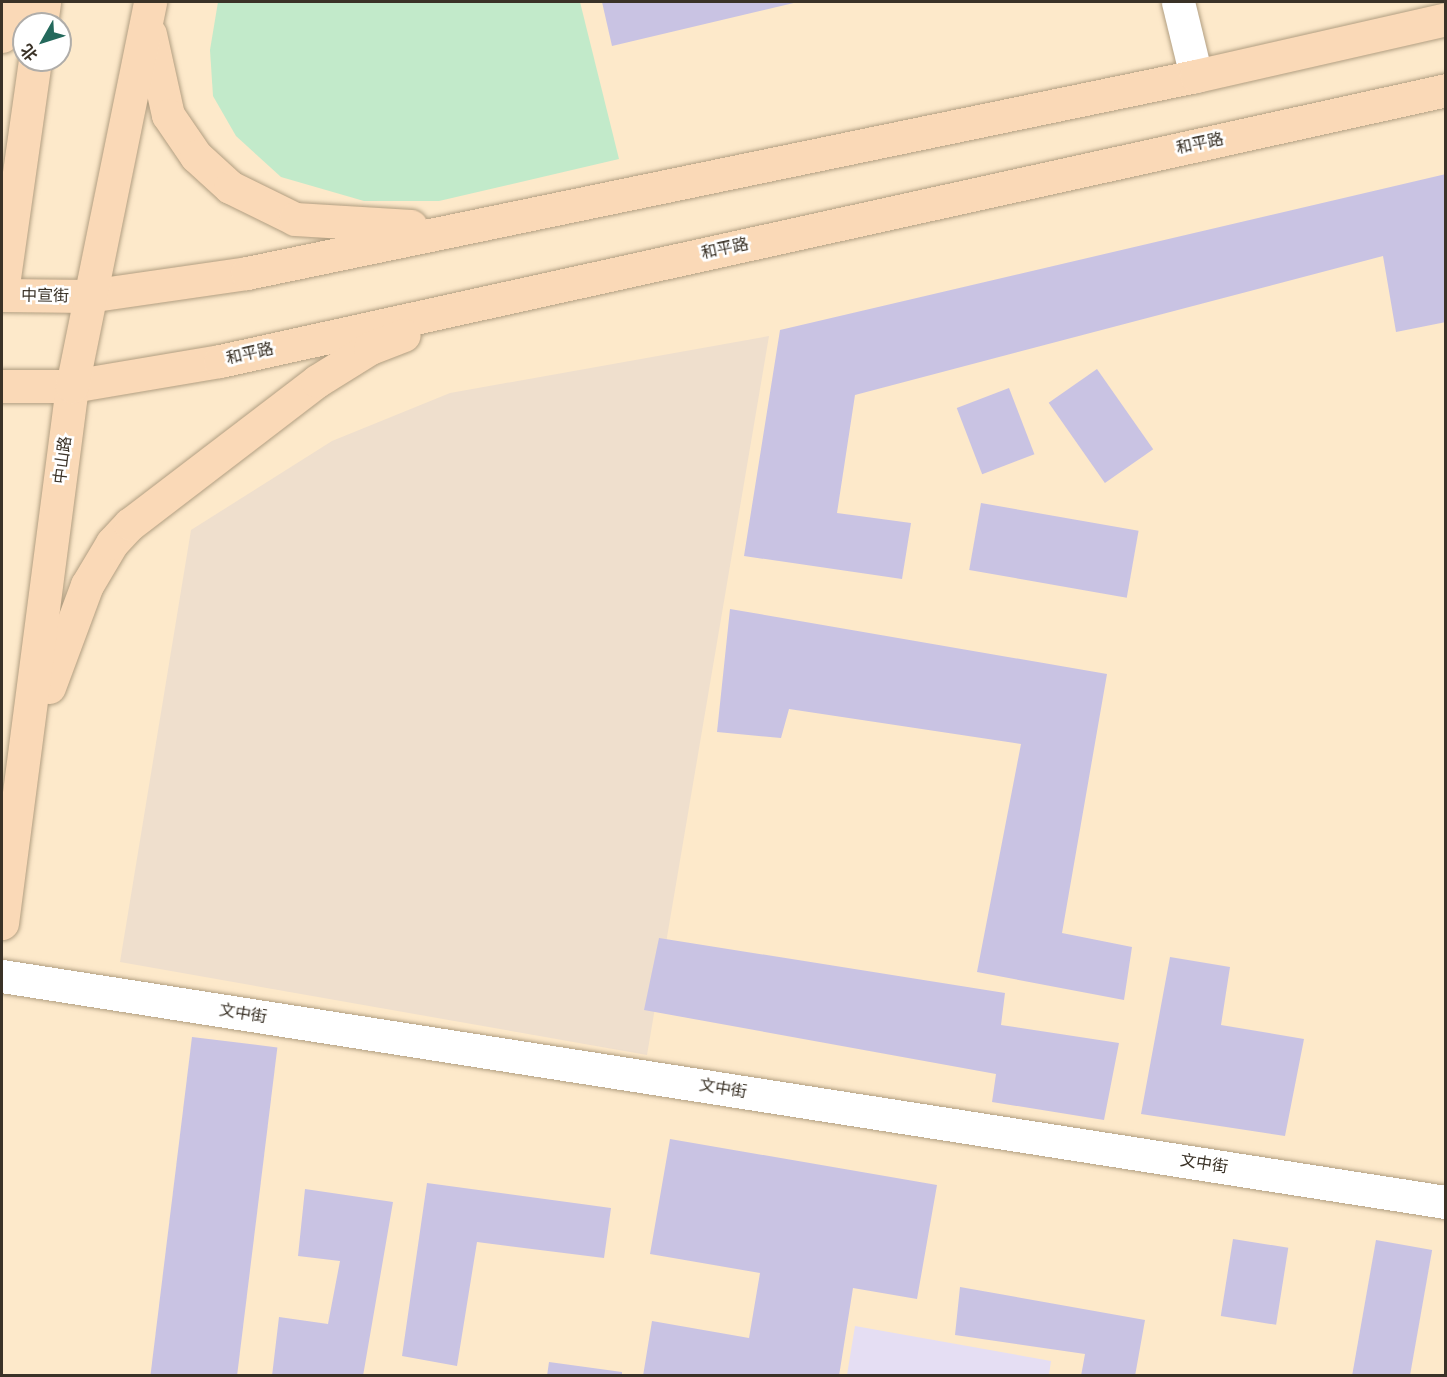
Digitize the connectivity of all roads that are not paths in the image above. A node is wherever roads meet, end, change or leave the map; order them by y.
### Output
1 (15, 2) edge
2 (1178, 2) edge
3 (148, 10) edge
4 (1446, 19) edge
5 (2, 36) edge
6 (33, 72) edge
7 (1196, 76) junction
8 (1446, 90) edge
9 (466, 227) junction
10 (2, 294) edge
11 (88, 296) junction
12 (489, 300) junction
13 (2, 386) edge
14 (72, 386) junction
15 (26, 758) junction
16 (2, 923) edge
17 (2, 976) edge
18 (1446, 1202) edge

1 - 5 main road
2 - 7 street
3 - 9 main road
3 - 11 main road, 中山路
4 - 7 main road
6 - 10 main road
7 - 9 main road
8 - 12 main road, 和平路
9 - 11 main road
10 - 11 main road, 中宣街
11 - 14 main road, 中山路
12 - 14 main road, 和平路
12 - 15 main road
13 - 14 main road, 和平路
14 - 15 main road, 中山路
15 - 16 main road, 中山路
17 - 18 street, 文中街

